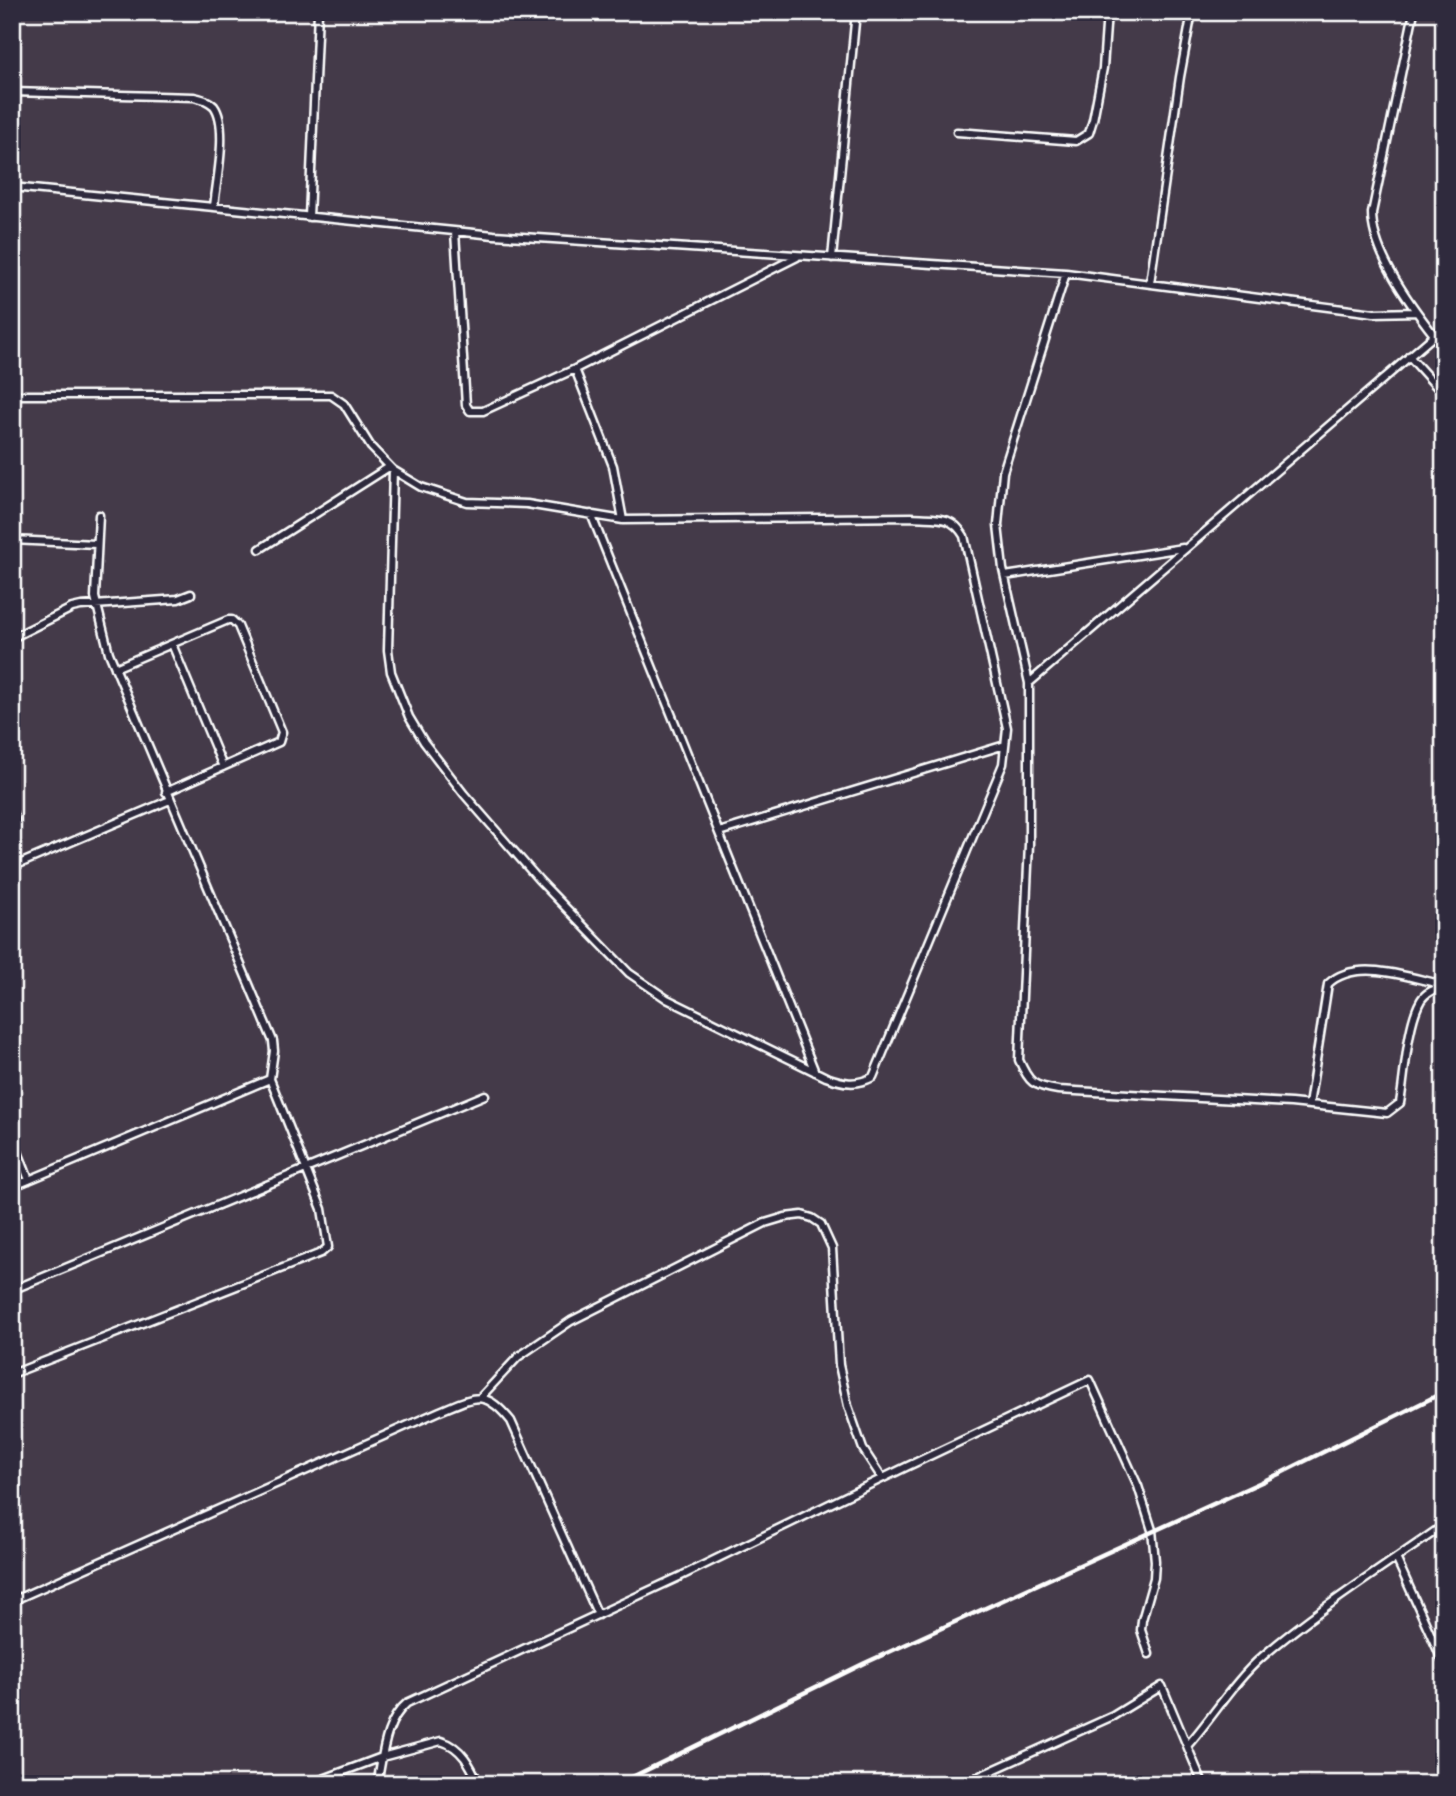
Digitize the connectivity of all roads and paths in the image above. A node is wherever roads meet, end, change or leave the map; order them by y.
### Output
1 (318, 12) edge
2 (856, 12) edge
3 (1107, 12) edge
4 (1192, 12) edge
5 (1414, 12) edge
6 (12, 92) edge
7 (957, 132) dead end
8 (12, 187) edge
9 (214, 207) junction
10 (309, 217) junction
11 (455, 232) junction
12 (799, 257) junction
13 (832, 258) junction
14 (1066, 273) junction
15 (1150, 283) junction
16 (1416, 312) junction
17 (1444, 327) edge
18 (1434, 335) junction
19 (1409, 356) junction
20 (575, 369) junction
21 (12, 395) edge
22 (1444, 395) edge
23 (391, 469) junction
24 (591, 514) junction
25 (99, 515) dead end
26 (624, 520) junction
27 (12, 540) edge
28 (96, 544) junction
29 (1185, 547) junction
30 (260, 549) dead end
31 (1005, 576) junction
32 (191, 594) dead end
33 (96, 603) junction
34 (12, 638) edge
35 (172, 643) junction
36 (115, 668) junction
37 (1029, 683) junction
38 (1005, 745) junction
39 (223, 767) junction
40 (166, 792) junction
41 (170, 800) junction
42 (12, 812) edge
43 (15, 820) dead end
44 (719, 832) junction
45 (12, 867) edge
46 (1444, 985) edge
47 (815, 1072) junction
48 (270, 1079) junction
49 (485, 1096) dead end
50 (1309, 1105) junction
51 (12, 1136) edge
52 (306, 1168) junction
53 (29, 1180) junction
54 (12, 1187) edge
55 (12, 1290) edge
56 (12, 1374) edge
57 (481, 1398) junction
58 (882, 1478) junction
59 (1444, 1525) edge
60 (1396, 1559) junction
61 (12, 1601) edge
62 (598, 1615) junction
63 (1149, 1654) dead end
64 (1444, 1664) edge
65 (1187, 1746) junction
66 (382, 1756) junction
67 (310, 1784) edge
68 (377, 1784) edge
69 (479, 1784) edge
70 (962, 1784) edge
71 (1203, 1784) edge

1 - 10 lane
2 - 13 lane
3 - 7 lane
4 - 15 lane
5 - 16 lane
6 - 9 lane
8 - 9 lane
9 - 10 lane
10 - 11 lane
11 - 12 lane
11 - 20 lane
12 - 13 lane
12 - 20 lane
13 - 14 lane
14 - 15 lane
14 - 31 lane
15 - 16 lane
16 - 18 lane
17 - 18 lane
18 - 19 lane
19 - 22 lane
19 - 29 lane
20 - 26 lane
21 - 23 lane
23 - 24 lane
23 - 30 lane
23 - 47 lane
24 - 26 lane
24 - 44 lane
25 - 28 lane
26 - 38 lane
27 - 28 lane
28 - 33 lane
29 - 31 lane
29 - 37 lane
31 - 37 lane
32 - 33 lane
33 - 34 lane
33 - 36 lane
35 - 36 lane
35 - 39 lane
35 - 39 lane
36 - 40 lane
37 - 50 lane
38 - 44 lane
38 - 47 lane
39 - 40 lane
40 - 41 lane
41 - 45 lane
41 - 48 lane
42 - 43 lane
44 - 47 lane
46 - 50 lane
46 - 50 lane
48 - 52 lane
48 - 53 lane
49 - 52 lane
51 - 53 lane
52 - 55 lane
52 - 56 lane
53 - 54 lane
57 - 58 lane
57 - 61 lane
57 - 62 lane
58 - 62 lane
58 - 63 lane
59 - 60 lane
60 - 64 lane
60 - 65 lane
62 - 66 lane
65 - 70 lane
65 - 71 lane
66 - 67 lane
66 - 68 lane
66 - 69 lane

